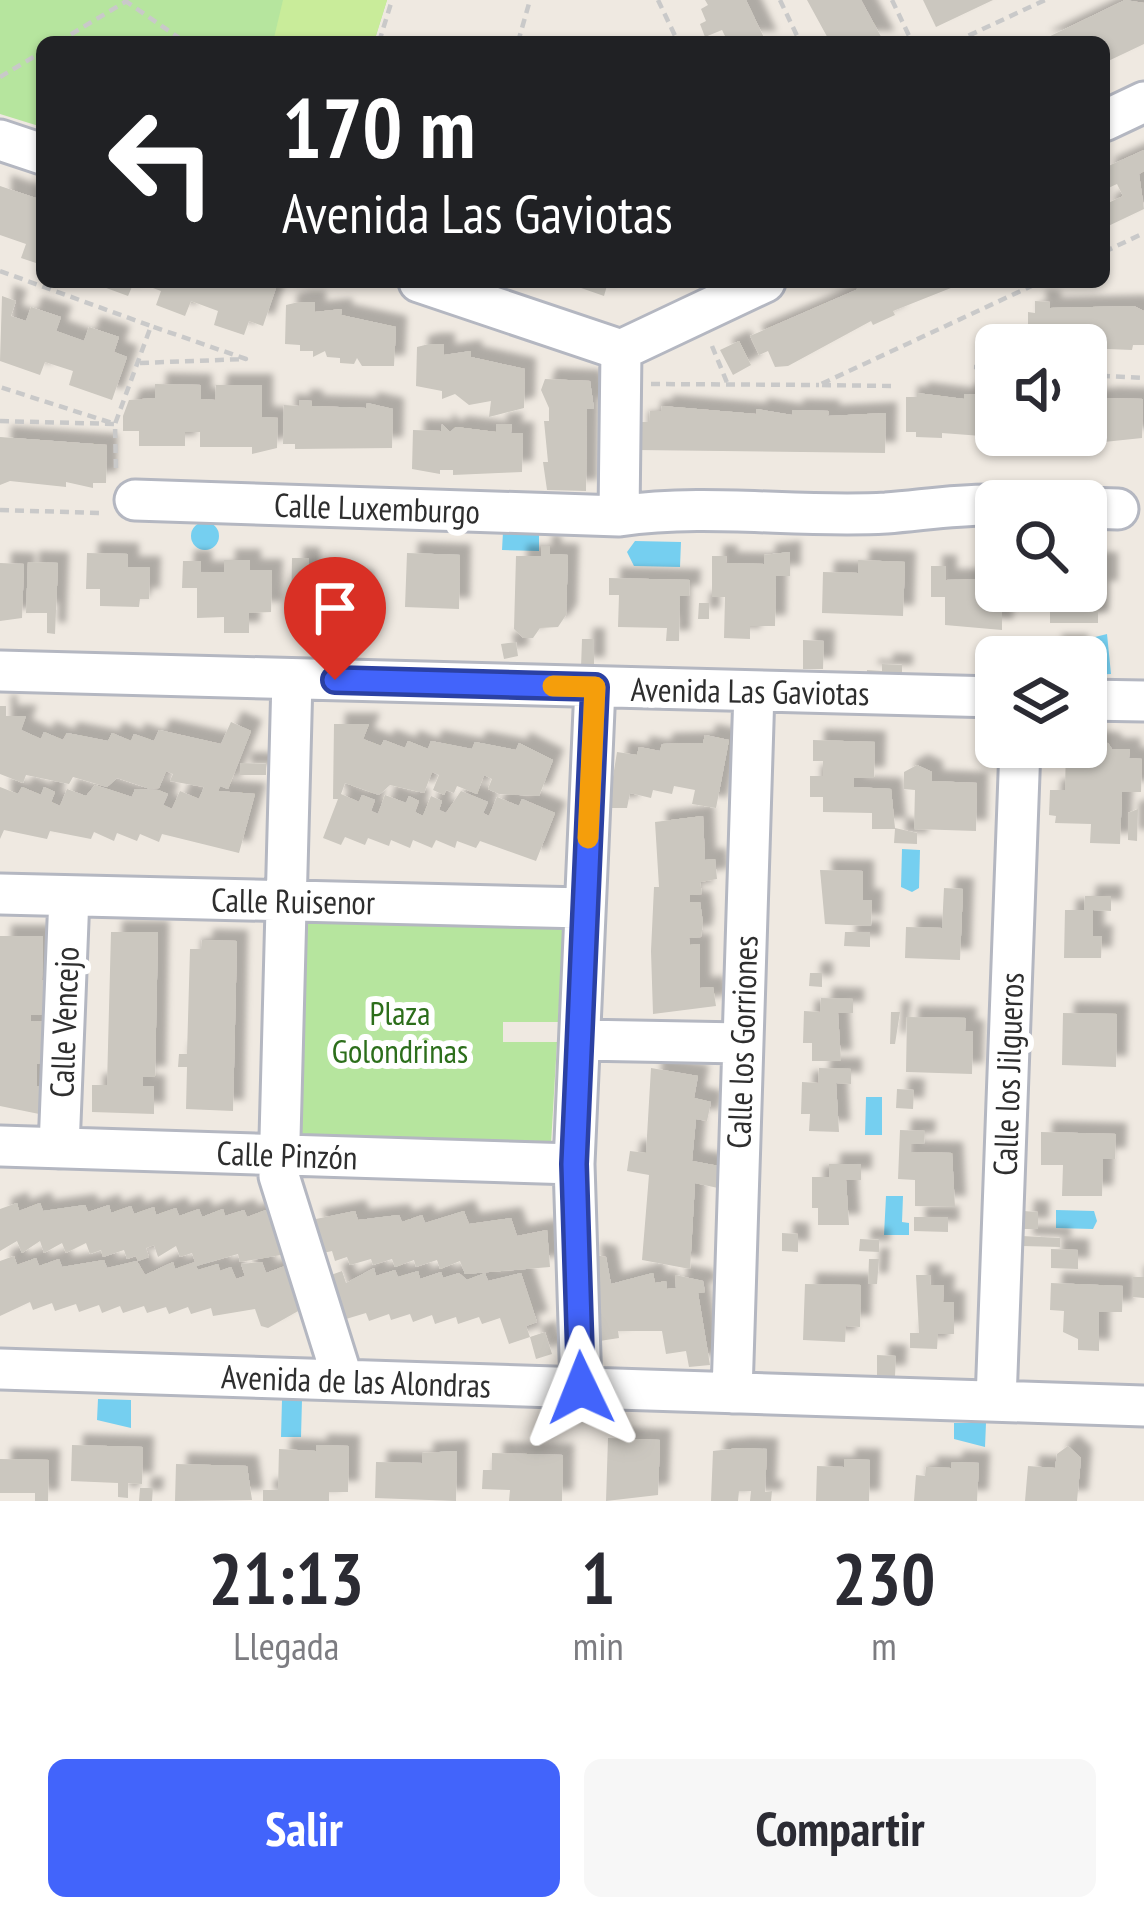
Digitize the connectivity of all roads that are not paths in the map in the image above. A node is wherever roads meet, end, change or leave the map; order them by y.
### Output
1 (1144, 102) edge
2 (1110, 118) edge
3 (0, 140) edge
4 (36, 152) edge
5 (433, 288) edge
6 (752, 288) edge
7 (622, 367) junction
8 (121, 498) road end
9 (975, 505) edge
10 (620, 516) junction
11 (0, 671) edge
12 (292, 679) junction
13 (595, 687) junction
14 (754, 691) junction
15 (975, 696) edge
16 (1107, 700) edge
17 (1144, 701) edge
18 (1018, 768) edge
19 (0, 894) edge
20 (69, 896) junction
21 (286, 901) junction
22 (585, 908) junction
23 (580, 1040) junction
24 (742, 1043) junction
25 (0, 1146) edge
26 (58, 1148) junction
27 (280, 1154) junction
28 (574, 1164) junction
29 (0, 1369) edge
30 (343, 1380) junction
31 (581, 1388) junction
32 (732, 1393) junction
33 (997, 1401) junction
34 (1144, 1406) edge

1 - 2 street
3 - 4 street
5 - 7 street
6 - 7 street
7 - 10 street
8 - 10 street, Calle Luxemburgo
9 - 10 street, Calle Luxemburgo
11 - 12 street, Avenida Las Gaviotas
12 - 13 street, Avenida Las Gaviotas
12 - 21 street
13 - 14 street, Avenida Las Gaviotas
13 - 22 street
14 - 15 street, Avenida Las Gaviotas
14 - 24 street, Calle los Gorriones
16 - 17 street
18 - 33 street, Calle los Jilgueros
19 - 20 street, Calle Ruisenor
20 - 21 street, Calle Ruisenor
20 - 26 street, Calle Vencejo
21 - 22 street, Calle Ruisenor
21 - 27 street
22 - 23 street
23 - 24 street
23 - 28 street
24 - 32 street, Calle los Gorriones
25 - 26 street, Calle Pinzón
26 - 27 street, Calle Pinzón
27 - 28 street, Calle Pinzón
27 - 30 street
28 - 31 street
29 - 30 street, Avenida de las Alondras
30 - 31 street, Avenida de las Alondras
31 - 32 street, Avenida de las Alondras
32 - 33 street, Avenida de las Alondras
33 - 34 street, Avenida de las Alondras

